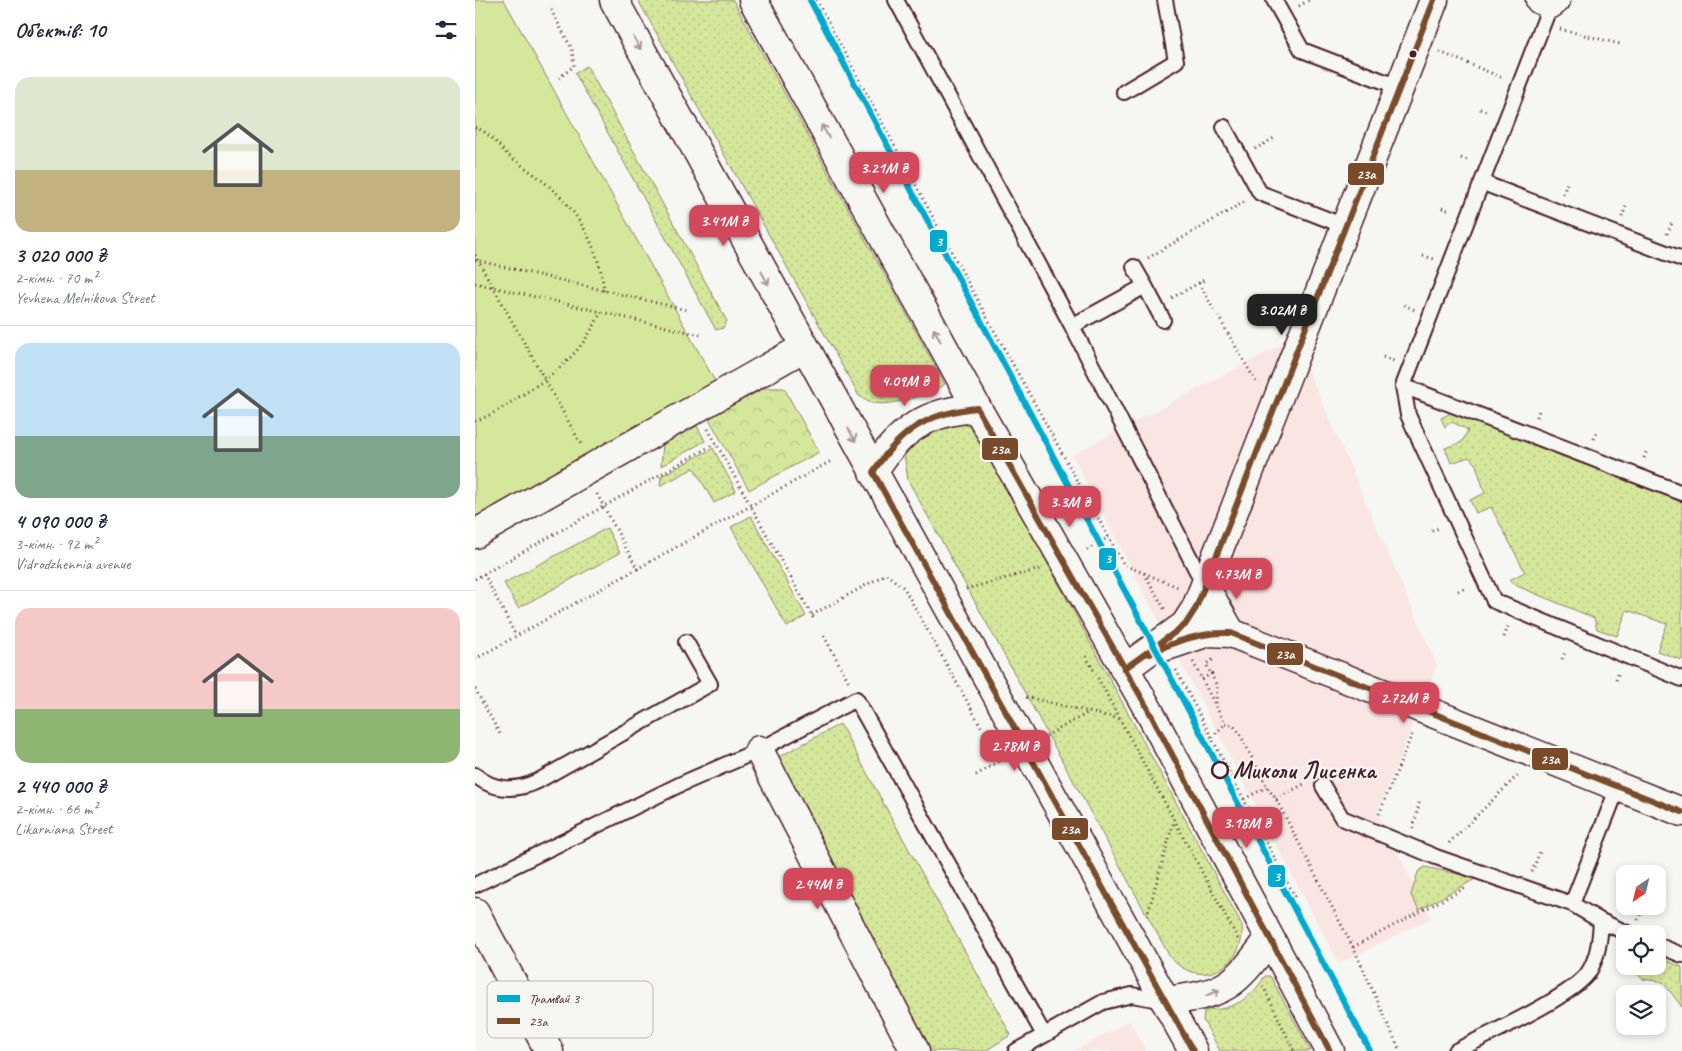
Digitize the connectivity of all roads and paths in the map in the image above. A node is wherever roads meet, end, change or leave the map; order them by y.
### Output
1 (613, 0) edge
2 (753, 0) edge
3 (816, 0) edge
4 (896, 0) edge
5 (1165, 0) edge
6 (1274, 0) edge
7 (1434, 0) edge
8 (1549, 6) edge
9 (551, 10) dead end
10 (1620, 44) dead end
11 (1432, 48) dead end
12 (559, 78) dead end
13 (1520, 85) junction
14 (1401, 88) junction
15 (1124, 92) dead end
16 (1224, 127) dead end
17 (475, 128) edge
18 (1483, 182) junction
19 (1260, 193) junction
20 (1347, 227) junction
21 (475, 255) edge
22 (1682, 259) edge
23 (477, 261) edge
24 (1134, 267) joint
25 (1204, 280) dead end
26 (475, 283) edge
27 (1199, 283) junction
28 (1145, 286) junction
29 (493, 287) junction
30 (604, 291) junction
31 (1156, 306) junction
32 (687, 310) dead end
33 (1214, 310) dead end
34 (601, 312) junction
35 (1218, 316) dead end
36 (1163, 320) dead end
37 (1072, 326) junction
38 (701, 335) dead end
39 (803, 348) junction
40 (545, 381) junction
41 (1403, 386) junction
42 (1281, 396) junction
43 (697, 408) junction
44 (977, 408) junction
45 (475, 421) edge
46 (716, 443) junction
47 (833, 460) dead end
48 (594, 468) junction
49 (873, 472) junction
50 (1682, 493) edge
51 (750, 505) junction
52 (604, 507) junction
53 (475, 534) edge
54 (1109, 537) junction
55 (1035, 561) dead end
56 (1039, 569) junction
57 (1055, 570) junction
58 (638, 571) junction
59 (484, 574) junction
60 (475, 579) edge
61 (1203, 592) junction
62 (942, 595) junction
63 (812, 615) junction
64 (815, 621) dead end
65 (1231, 633) junction
66 (516, 636) junction
67 (824, 636) dead end
68 (686, 642) dead end
69 (1165, 647) junction
70 (1084, 653) dead end
71 (1219, 657) dead end
72 (1200, 658) dead end
73 (475, 659) edge
74 (1124, 669) junction
75 (1212, 674) junction
76 (1202, 679) junction
77 (1682, 679) edge
78 (475, 689) edge
79 (995, 690) junction
80 (856, 699) junction
81 (966, 699) dead end
82 (1216, 706) junction
83 (1149, 711) junction
84 (1120, 719) junction
85 (1225, 724) junction
86 (1415, 726) dead end
87 (501, 736) dead end
88 (1212, 737) junction
89 (759, 750) junction
90 (1523, 770) dead end
91 (475, 775) edge
92 (1186, 779) junction
93 (1323, 786) joint
94 (1267, 787) junction
95 (1618, 787) junction
96 (1244, 799) junction
97 (1276, 799) junction
98 (1420, 800) dead end
99 (1682, 812) edge
100 (1174, 820) junction
101 (1372, 830) junction
102 (1409, 846) junction
103 (1541, 849) dead end
104 (1436, 857) junction
105 (1490, 874) junction
106 (475, 885) edge
107 (1527, 888) junction
108 (1297, 899) dead end
109 (1573, 904) junction
110 (475, 912) edge
111 (1601, 922) junction
112 (1616, 928) edge
113 (1269, 939) junction
114 (1353, 947) junction
115 (1666, 948) edge
116 (1137, 950) junction
117 (1682, 954) edge
118 (1251, 963) junction
119 (512, 981) edge
120 (1165, 1002) junction
121 (1044, 1035) junction
122 (542, 1038) edge
123 (549, 1051) edge
124 (915, 1051) edge
125 (1017, 1051) edge
126 (1193, 1051) edge
127 (1294, 1051) edge
128 (1330, 1051) edge
129 (1400, 1051) edge
130 (1456, 1051) edge

1 -> 39 main road
44 -> 2 main road
3 - 54 path
4 - 37 lane
5 - 15 lane
6 - 14 lane
7 - 14 main road
8 - 10 path
8 - 13 lane
9 - 12 path
11 - 13 path
13 - 18 lane
14 - 20 main road
16 - 19 lane
17 - 30 path
18 - 22 lane
18 - 41 lane
19 - 20 lane
19 - 24 path
20 - 42 main road
21 - 23 path
23 - 29 path
23 - 30 path
24 - 28 lane
25 - 27 path
26 - 29 path
27 - 31 path
27 - 33 path
28 - 31 lane
28 - 37 lane
29 - 34 path
29 - 40 path
30 - 32 path
31 - 36 lane
34 - 38 path
34 - 40 path
35 - 42 path
37 - 61 lane
39 - 43 main road
39 -> 49 main road
40 - 45 path
40 - 48 path
41 - 50 lane
41 - 77 lane
42 - 61 main road
43 - 46 path
43 - 48 main road
44 - 49 main road
44 - 57 main road
46 - 51 path
46 - 52 path
47 - 51 path
48 - 53 main road
49 - 62 main road
51 - 58 path
51 - 63 path
52 - 58 path
52 - 59 path
54 - 57 path
54 - 61 path
55 - 56 path
56 - 57 path
56 - 57 path
56 - 62 path
57 - 74 main road
58 - 66 path
59 - 60 path
59 - 66 path
61 - 65 main road
61 - 74 main road
62 - 63 path
62 - 79 main road
63 - 64 path
65 - 69 main road
65 - 95 main road
66 - 73 path
67 - 80 path
68 - 91 lane
69 - 74 main road
69 - 88 path
70 - 84 path
71 - 75 path
72 - 76 path
74 - 83 main road
75 - 76 path
75 - 82 path
76 - 82 path
78 - 87 path
79 - 81 path
79 - 84 path
79 - 116 main road
80 - 89 lane
80 - 121 lane
82 - 85 path
83 - 84 path
83 - 92 main road
84 - 100 path
85 - 88 path
85 - 94 path
86 - 101 path
88 - 96 path
89 - 106 lane
89 - 124 main road
90 - 104 path
92 - 100 path
92 - 113 main road
93 - 97 path
93 - 101 lane
94 - 96 path
94 - 97 path
95 - 99 main road
95 - 109 lane
96 - 108 path
97 - 114 path
98 - 102 path
100 - 116 path
100 - 118 path
101 - 102 lane
102 - 104 lane
103 - 107 path
104 - 105 lane
105 - 107 lane
105 - 114 path
107 - 109 lane
109 - 111 lane
110 - 119 main road
111 - 112 lane
111 - 130 lane
113 - 118 main road
113 - 128 main road
114 - 129 path
115 - 117 lane
116 - 120 main road
120 -> 118 main road
118 - 127 path
120 - 121 lane
120 - 126 main road
121 - 125 lane
122 - 123 main road

